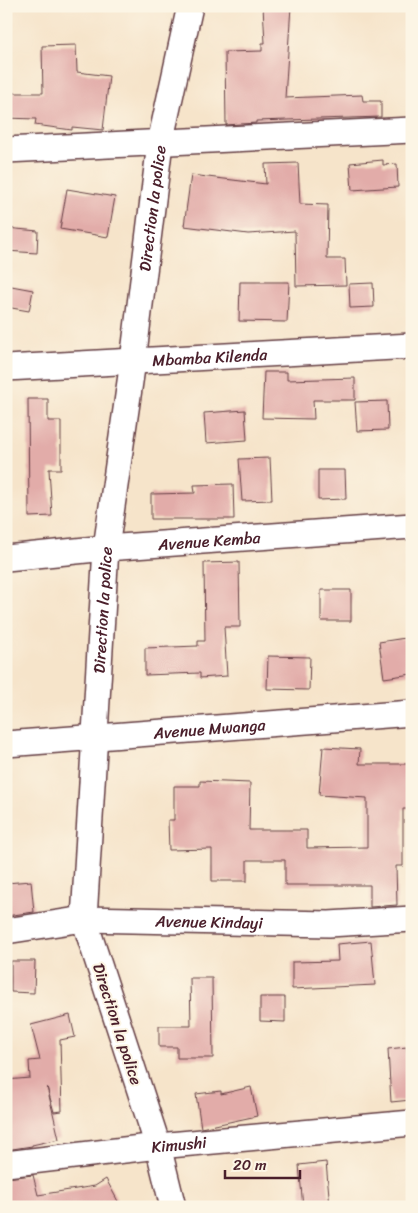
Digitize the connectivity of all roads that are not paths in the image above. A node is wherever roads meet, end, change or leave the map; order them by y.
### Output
1 (190, 6) edge
2 (412, 130) edge
3 (160, 143) junction
4 (6, 150) edge
5 (412, 346) edge
6 (132, 361) junction
7 (6, 368) edge
8 (412, 526) edge
9 (106, 548) junction
10 (6, 558) edge
11 (412, 713) edge
12 (93, 736) junction
13 (6, 744) edge
14 (84, 919) junction
15 (412, 919) edge
16 (6, 931) edge
17 (412, 1123) edge
18 (158, 1146) junction
19 (6, 1164) edge
20 (172, 1207) edge

1 - 3 street, Direction la police
2 - 3 street
3 - 4 street
3 - 6 street, Direction la police
5 - 6 street, Mbamba Kilenda
6 - 7 street, Mbamba Kilenda
6 - 9 street, Direction la police
8 - 9 street, Avenue Kemba
9 - 10 street, Avenue Kemba
9 - 12 street, Direction la police
11 - 12 street, Avenue Mwanga
12 - 13 street, Avenue Mwanga
12 - 14 street, Direction la police
14 - 15 street, Avenue Kindayi
14 - 16 street, Avenue Kindayi
14 - 18 street, Direction la police
17 - 18 street, Kimushi
18 - 19 street, Kimushi
18 - 20 street, Direction la police

